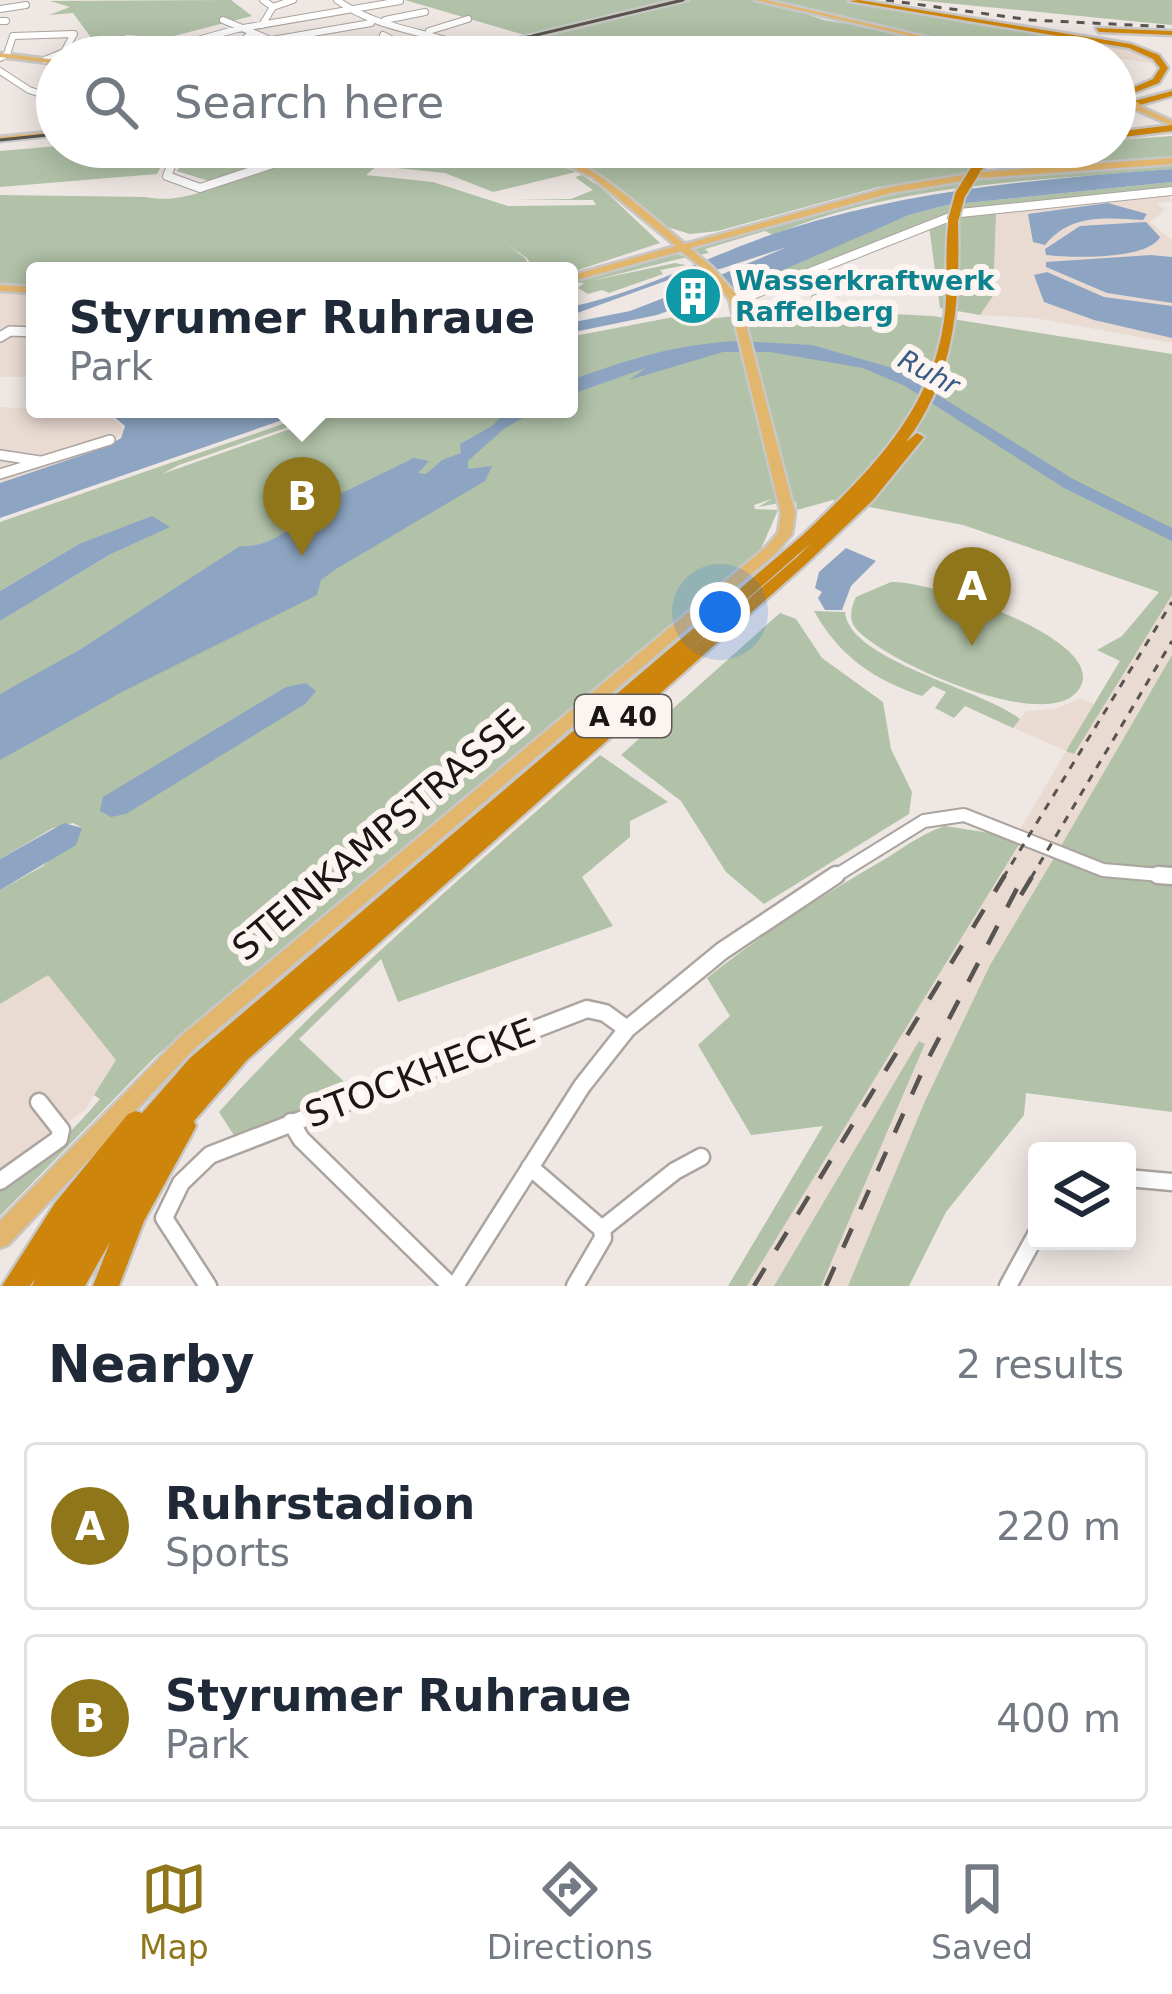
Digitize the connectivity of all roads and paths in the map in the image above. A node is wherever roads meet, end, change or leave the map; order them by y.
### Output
1 (263, 0) edge
2 (293, 0) edge
3 (337, 0) edge
4 (684, 0) edge
5 (762, 0) edge
6 (776, 0) edge
7 (859, 0) edge
8 (400, 1) edge
9 (26, 5) dead end
10 (273, 8) junction
11 (354, 10) junction
12 (424, 11) dead end
13 (2, 16) edge
14 (821, 18) junction
15 (223, 20) dead end
16 (381, 20) junction
17 (467, 20) dead end
18 (366, 21) junction
19 (262, 25) junction
20 (404, 28) junction
21 (237, 29) junction
22 (426, 31) junction
23 (1172, 33) edge
24 (251, 34) junction
25 (71, 36) edge
26 (209, 36) edge
27 (248, 36) edge
28 (258, 36) edge
29 (292, 36) edge
30 (385, 36) edge
31 (437, 36) edge
32 (539, 36) edge
33 (929, 36) edge
34 (1073, 36) edge
35 (13, 37) junction
36 (1136, 49) edge
37 (2, 53) edge
38 (36, 59) edge
39 (0, 71) edge
40 (11, 79) junction
41 (0, 82) edge
42 (36, 90) edge
43 (1172, 91) edge
44 (1136, 97) edge
45 (1136, 99) edge
46 (1136, 100) edge
47 (1136, 103) edge
48 (1167, 129) edge
49 (1136, 133) edge
50 (36, 135) edge
51 (0, 139) edge
52 (1172, 161) edge
53 (1136, 164) edge
54 (170, 168) edge
55 (260, 168) edge
56 (576, 168) edge
57 (982, 168) edge
58 (984, 168) edge
59 (985, 168) edge
60 (1093, 168) edge
61 (981, 171) junction
62 (1172, 191) edge
63 (660, 233) junction
64 (720, 235) junction
65 (684, 249) junction
66 (661, 250) junction
67 (578, 276) edge
68 (737, 303) junction
69 (110, 440) dead end
70 (0, 455) edge
71 (41, 460) junction
72 (0, 474) edge
73 (831, 525) junction
74 (1172, 877) edge
75 (627, 1029) junction
76 (239, 1053) junction
77 (199, 1065) junction
78 (39, 1102) dead end
79 (291, 1122) junction
80 (701, 1157) dead end
81 (530, 1167) junction
82 (1136, 1179) edge
83 (0, 1181) edge
84 (1172, 1182) edge
85 (602, 1229) junction
86 (3, 1234) edge
87 (1028, 1249) edge
88 (15, 1286) edge
89 (45, 1286) edge
90 (71, 1286) edge
91 (106, 1286) edge
92 (208, 1286) edge
93 (453, 1286) edge
94 (574, 1286) edge
95 (1008, 1286) edge

1 - 10 street
2 - 10 street
3 - 11 street
4 - 32 main road
5 - 14 main road
6 - 14 main road
7 - 23 highway
7 - 34 highway
8 - 11 street
9 - 13 street
10 - 19 street
11 - 18 street
11 - 19 street
12 - 16 street
13 - 35 street
14 - 33 main road
15 - 21 street
16 - 18 street
16 - 20 street
17 - 22 street
18 - 29 street
19 - 21 street
20 - 22 street
20 - 30 street
21 - 24 street
21 - 26 street
22 - 31 street
24 - 27 street
24 - 28 street
25 - 35 street
35 - 37 street
36 - 45 highway
37 - 38 main road
39 - 40 street
40 - 41 street
40 - 42 street
43 - 44 highway
43 - 46 highway
47 - 48 main road
48 - 49 highway
50 - 51 main road
52 - 53 main road
54 - 55 street
56 - 63 main road
57 - 61 highway
58 - 61 highway, A 40
59 - 61 highway, A 40
60 - 64 main road
61 - 73 highway, A 40, bridge
62 - 68 street
63 - 64 main road
63 - 65 main road
63 - 66 main road
64 - 65 main road
65 - 66 main road
65 - 68 main road
66 - 67 main road
68 - 86 main road, STEINKAMPSTRASSE
69 - 71 street
70 - 71 street
71 - 72 street
73 - 76 highway, A 40
73 - 77 highway, A 40
74 - 75 street
75 - 79 street, STOCKHECKE
75 - 81 street
76 - 90 highway, A 40
76 - 91 highway
77 - 88 highway
77 - 89 highway, A 40
78 - 83 street
79 - 92 street, STOCKHECKE
79 - 93 street
80 - 85 street
81 - 85 street
81 - 93 street
82 - 84 street
85 - 94 street
87 - 95 street

